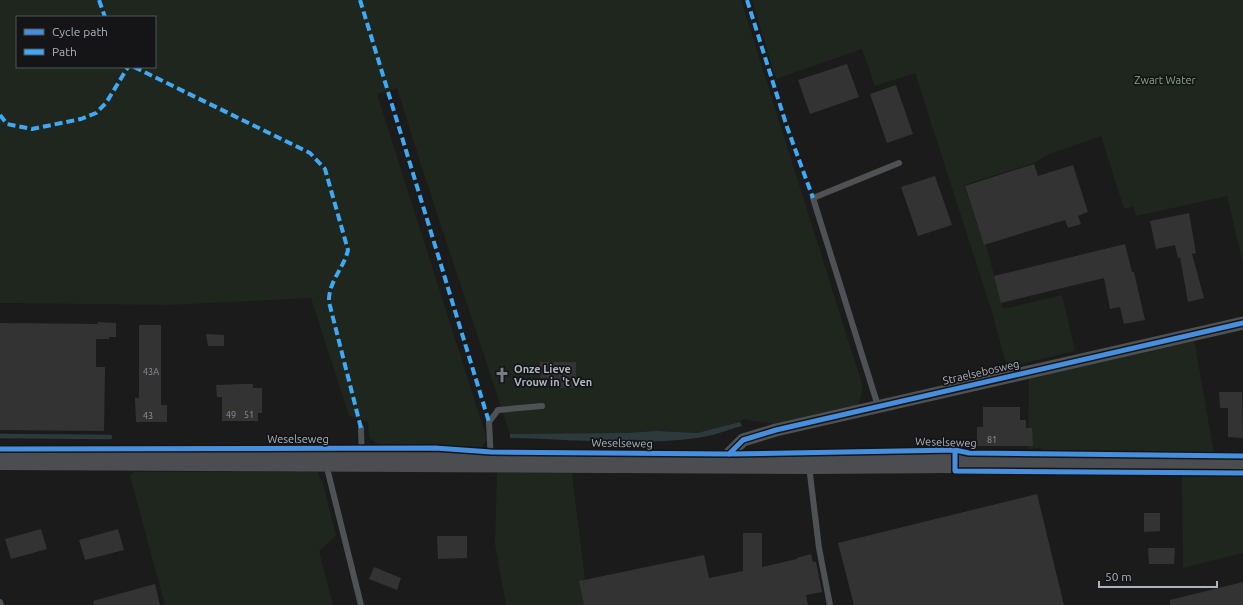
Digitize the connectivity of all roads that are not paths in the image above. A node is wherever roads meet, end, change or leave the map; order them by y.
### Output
1 (899, 162) dead end
2 (1243, 323) edge
3 (542, 406) dead end
4 (878, 406) junction
5 (361, 428) dead end
6 (0, 460) edge
7 (325, 461) junction
8 (362, 461) junction
9 (490, 462) junction
10 (729, 464) junction
11 (809, 464) junction
12 (1243, 464) edge
13 (0, 602) edge
14 (1, 605) edge
15 (361, 605) edge
16 (830, 605) edge

1 - 4 lane
2 - 4 street, Straelsebosweg
3 - 9 lane
4 - 10 street, Straelsebosweg
5 - 8 lane
6 - 7 main road, Weselseweg
7 - 8 main road, Weselseweg
7 - 15 lane
8 - 9 main road, Weselseweg
9 - 10 main road, Weselseweg
10 - 11 main road, Weselseweg
11 - 12 main road, Weselseweg
11 - 16 lane
13 - 14 lane

